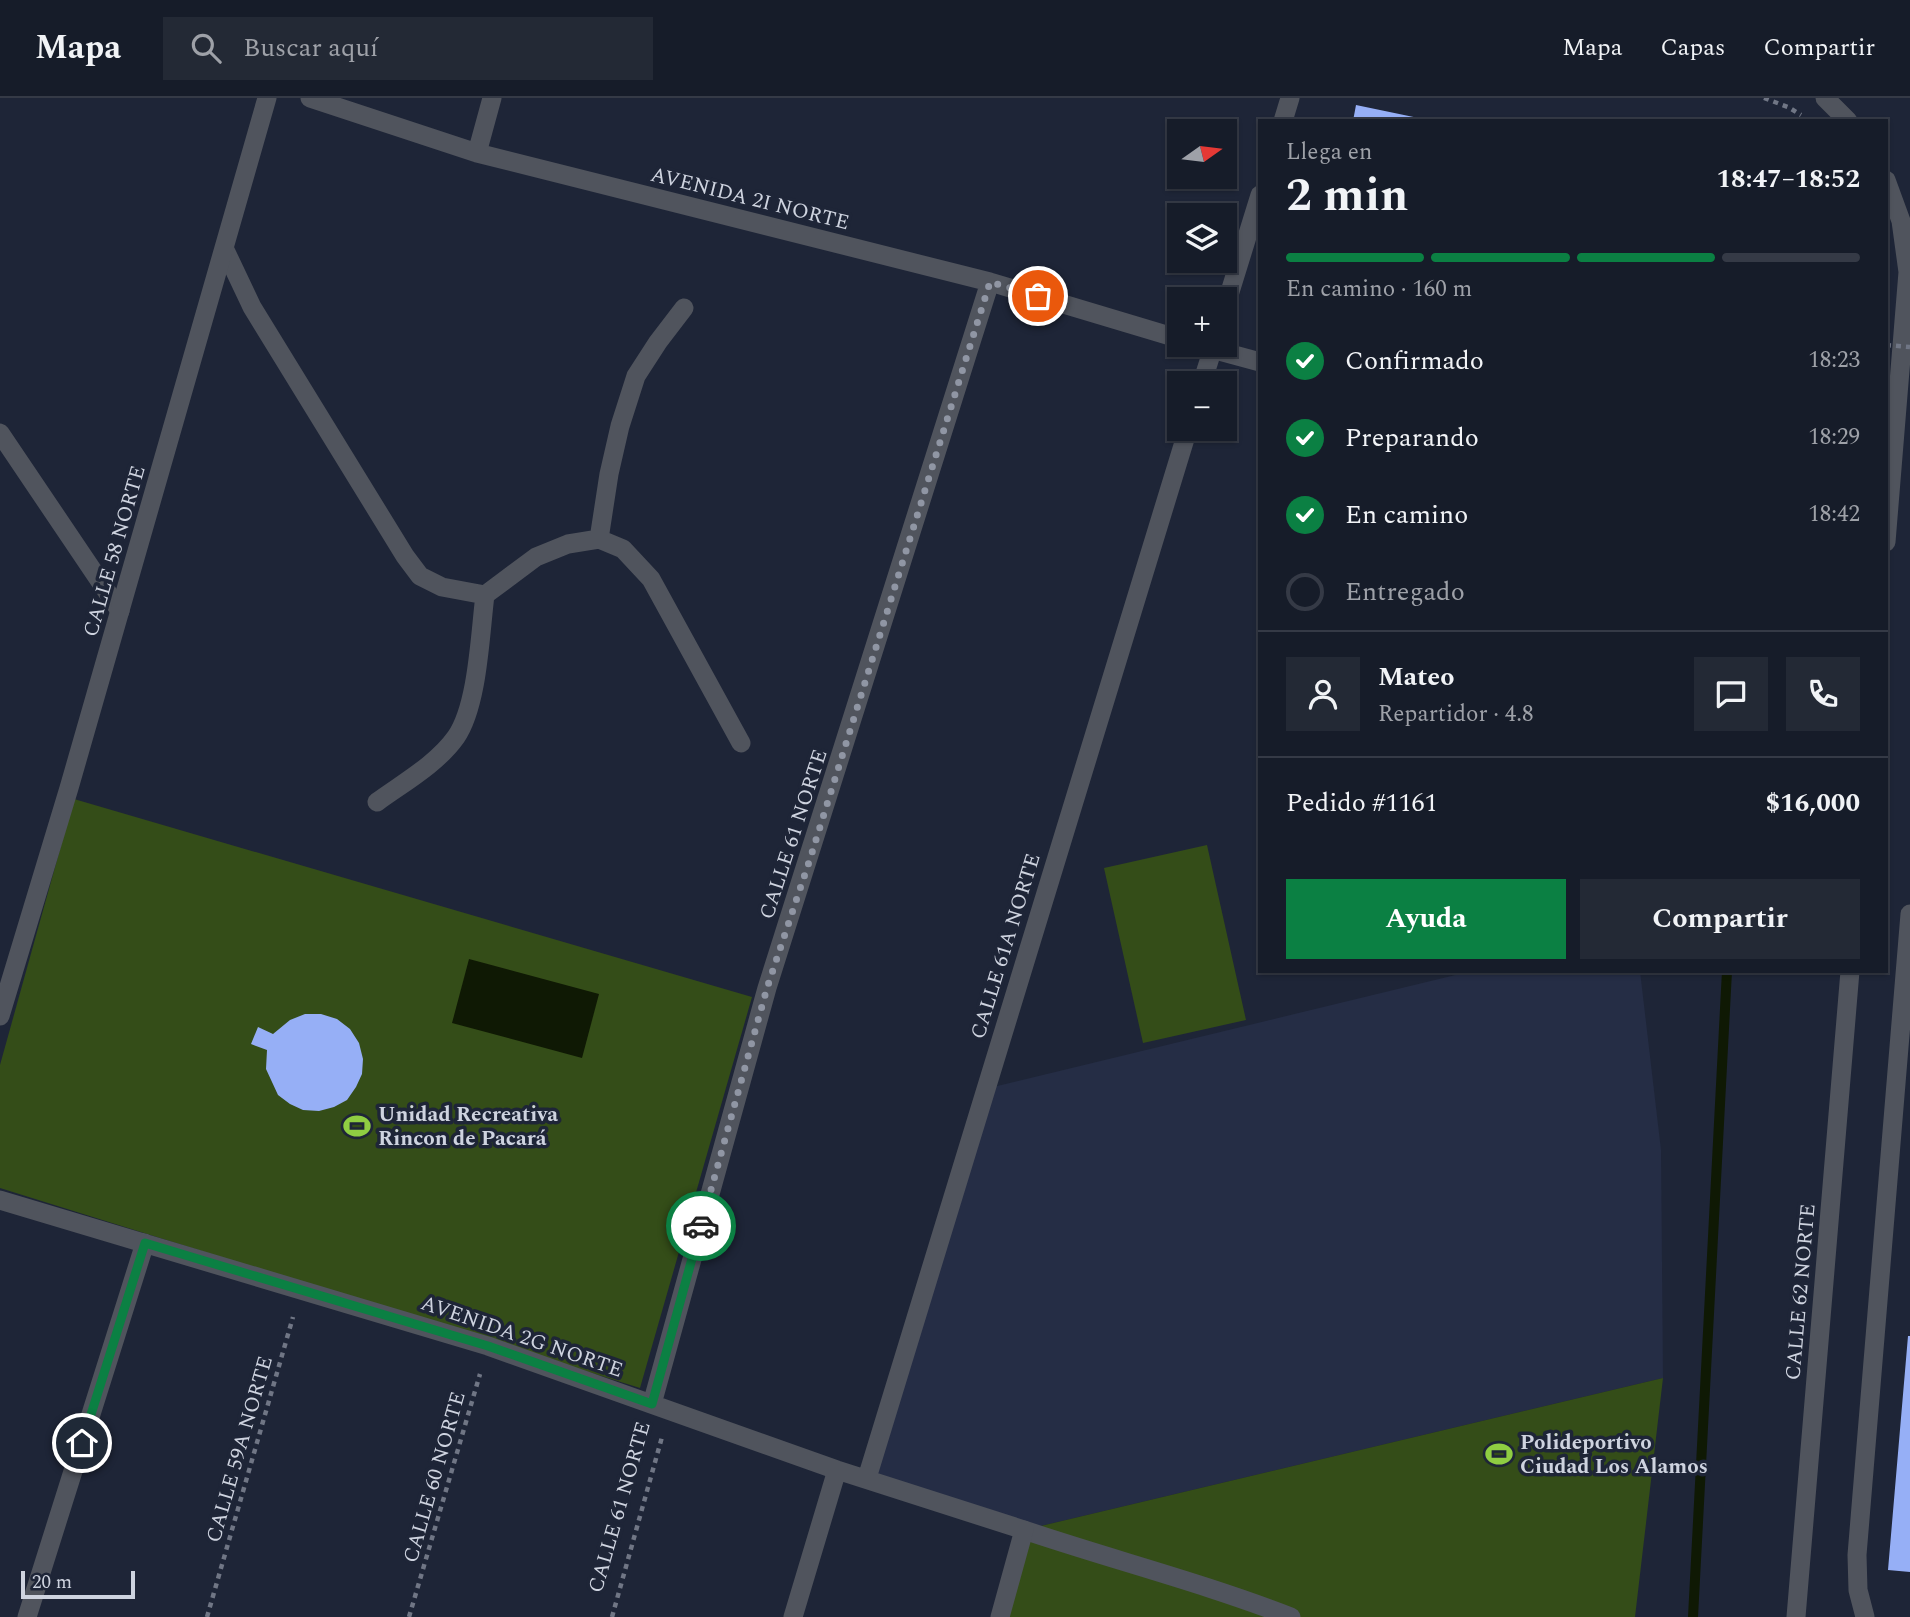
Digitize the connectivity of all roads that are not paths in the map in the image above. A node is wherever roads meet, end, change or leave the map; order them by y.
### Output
1 (267, 98) edge
2 (310, 98) edge
3 (492, 98) edge
4 (1290, 98) edge
5 (1825, 98) edge
6 (1284, 119) edge
7 (1846, 119) edge
8 (477, 153) junction
9 (1888, 185) edge
10 (1258, 201) edge
11 (225, 250) junction
12 (990, 282) junction
13 (1232, 287) edge
14 (684, 308) dead end
15 (1167, 335) edge
16 (1237, 355) edge
17 (1258, 361) edge
18 (0, 433) edge
19 (1184, 441) edge
20 (1888, 517) edge
21 (599, 539) junction
22 (485, 595) junction
23 (120, 611) junction
24 (741, 743) dead end
25 (377, 802) dead end
26 (1910, 914) edge
27 (1850, 973) edge
28 (3, 994) edge
29 (0, 1016) edge
30 (0, 1200) edge
31 (145, 1243) junction
32 (661, 1407) junction
33 (837, 1469) junction
34 (867, 1478) junction
35 (1024, 1531) junction
36 (27, 1617) edge
37 (793, 1617) edge
38 (1000, 1617) edge
39 (1291, 1617) edge
40 (1796, 1617) edge
41 (1865, 1617) edge

1 - 11 street, CALLE 58 NORTE
2 - 8 street, AVENIDA 2I NORTE
3 - 8 street
4 - 6 street
5 - 7 street
8 - 12 street, AVENIDA 2I NORTE
9 - 20 street
10 - 13 street
11 - 22 street
11 - 23 street, CALLE 58 NORTE
12 - 15 street, AVENIDA 2I NORTE
12 - 32 street, CALLE 61 NORTE
14 - 21 street
16 - 17 street
18 - 23 street
19 - 34 street, CALLE 61A NORTE
21 - 22 street
21 - 24 street
22 - 25 street
23 - 28 street, CALLE 58 NORTE
26 - 41 street
27 - 40 street, CALLE 62 NORTE
28 - 29 street, CALLE 58 NORTE
30 - 31 street, AVENIDA 2G NORTE
31 - 32 street, AVENIDA 2G NORTE
31 - 36 street
32 - 33 street, AVENIDA 2G NORTE
33 - 34 street, AVENIDA 2G NORTE
33 - 37 street
34 - 35 street, AVENIDA 2G NORTE
35 - 38 street
35 - 39 street, AVENIDA 2G NORTE

